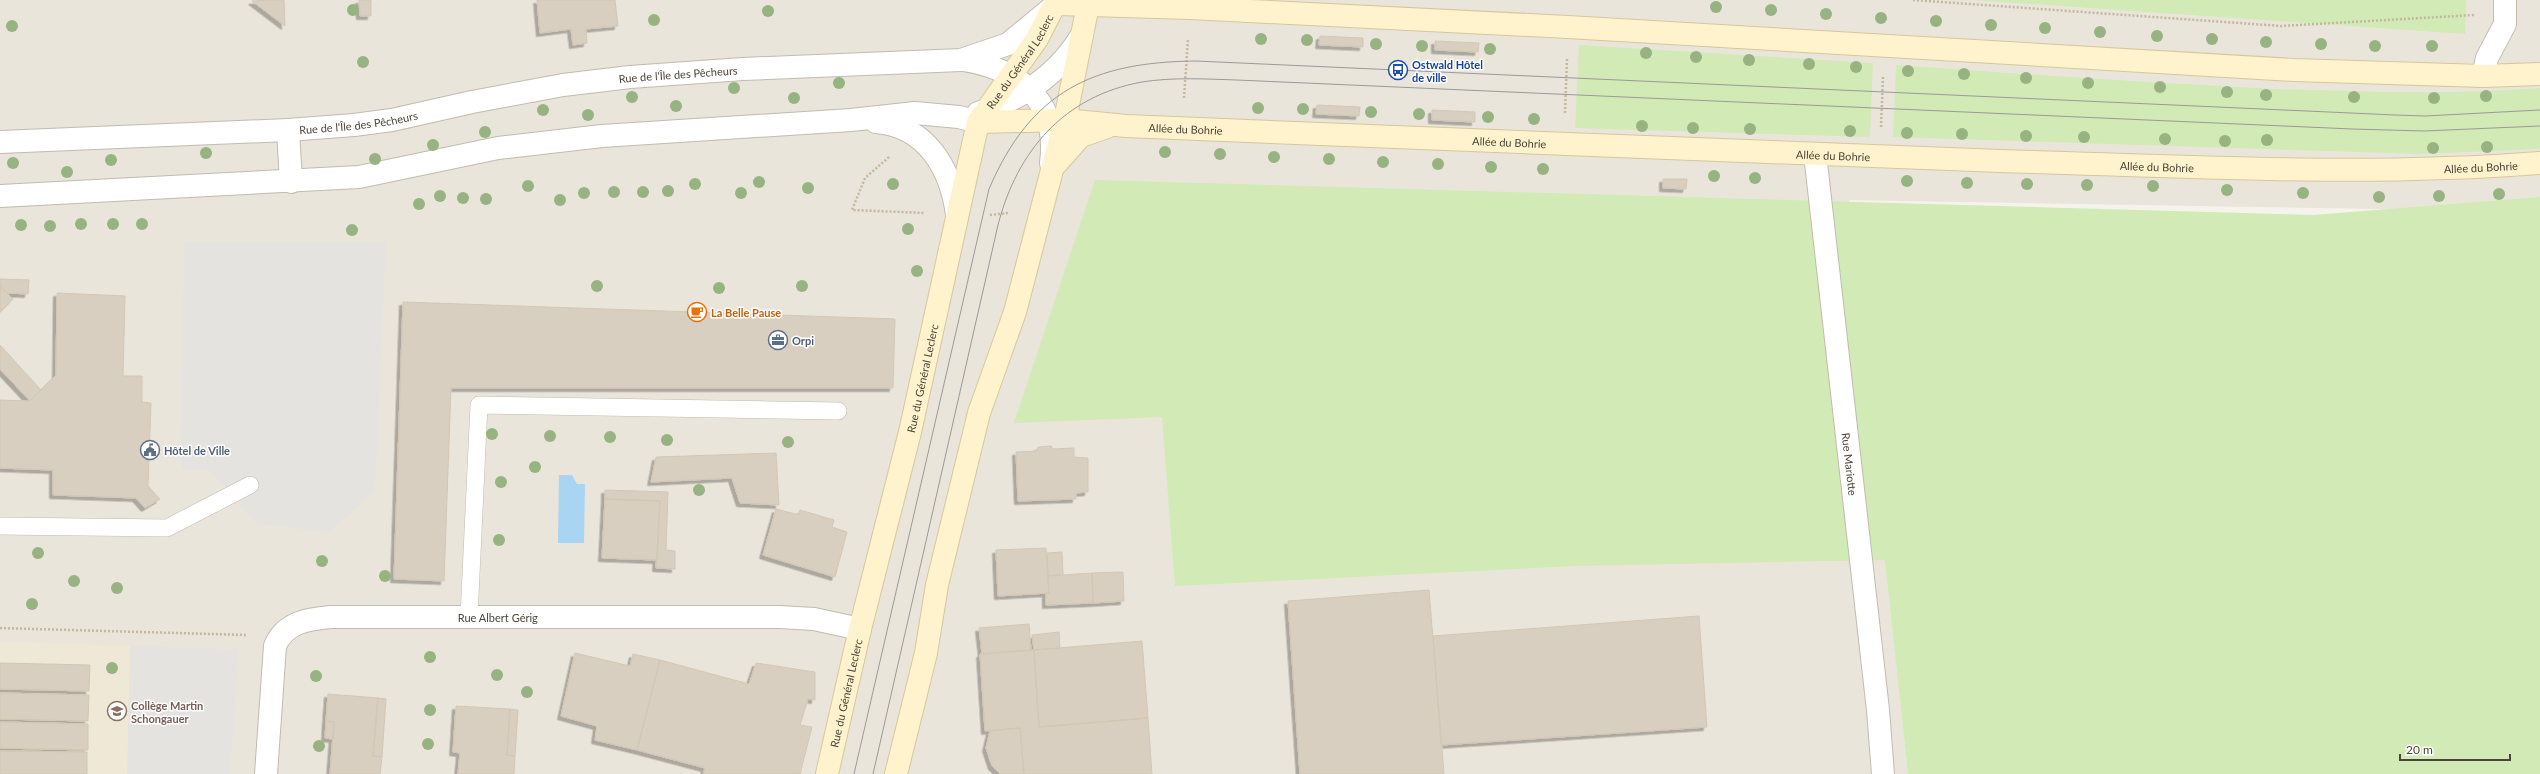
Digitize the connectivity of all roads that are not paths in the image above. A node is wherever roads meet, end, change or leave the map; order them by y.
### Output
1 (1134, 0) edge
2 (1056, 2) edge
3 (1089, 2) edge
4 (1164, 7) junction
5 (2505, 7) edge
6 (1084, 32) junction
7 (961, 60) junction
8 (2540, 74) edge
9 (1012, 75) junction
10 (2483, 76) junction
11 (1030, 90) junction
12 (975, 116) junction
13 (851, 120) junction
14 (1056, 120) junction
15 (1126, 126) junction
16 (288, 130) junction
17 (0, 142) edge
18 (1815, 154) junction
19 (2540, 163) edge
20 (1050, 176) junction
21 (291, 182) junction
22 (0, 196) edge
23 (956, 215) junction
24 (838, 411) dead end
25 (250, 485) dead end
26 (0, 526) edge
27 (468, 617) junction
28 (860, 629) junction
29 (266, 774) edge
30 (827, 774) edge
31 (896, 774) edge
32 (1883, 774) edge

1 - 4 main road
2 - 3 main road
2 - 7 street, Rue de l'Île des Pêcheurs
2 - 9 main road, Rue du Général Leclerc
3 - 4 main road
3 - 6 main road
4 - 10 main road
5 - 10 street
6 - 11 street
6 - 14 main road
7 - 9 street
7 - 16 street, Rue de l'Île des Pêcheurs
8 - 10 main road
9 - 11 street
9 - 12 main road, Rue du Général Leclerc
11 - 12 street
11 - 14 street
12 - 13 street
12 - 14 main road, Allée du Bohrie
12 - 23 main road, Rue du Général Leclerc
13 - 21 street
13 - 23 street
14 - 15 main road, Allée du Bohrie
14 - 20 street
15 - 18 main road, Allée du Bohrie
15 - 20 main road, Allée du Bohrie
16 - 17 street, Rue de l'Île des Pêcheurs
16 - 21 street, Rue de l'Île des Pêcheurs
18 - 19 main road, Allée du Bohrie
18 - 32 street, Rue Mariotte
20 - 31 main road
21 - 22 street
23 - 28 main road, Rue du Général Leclerc
24 - 27 lane
25 - 26 lane
27 - 28 street, Rue Albert Gérig
27 - 29 street, Rue Albert Gérig
28 - 30 main road, Rue du Général Leclerc

